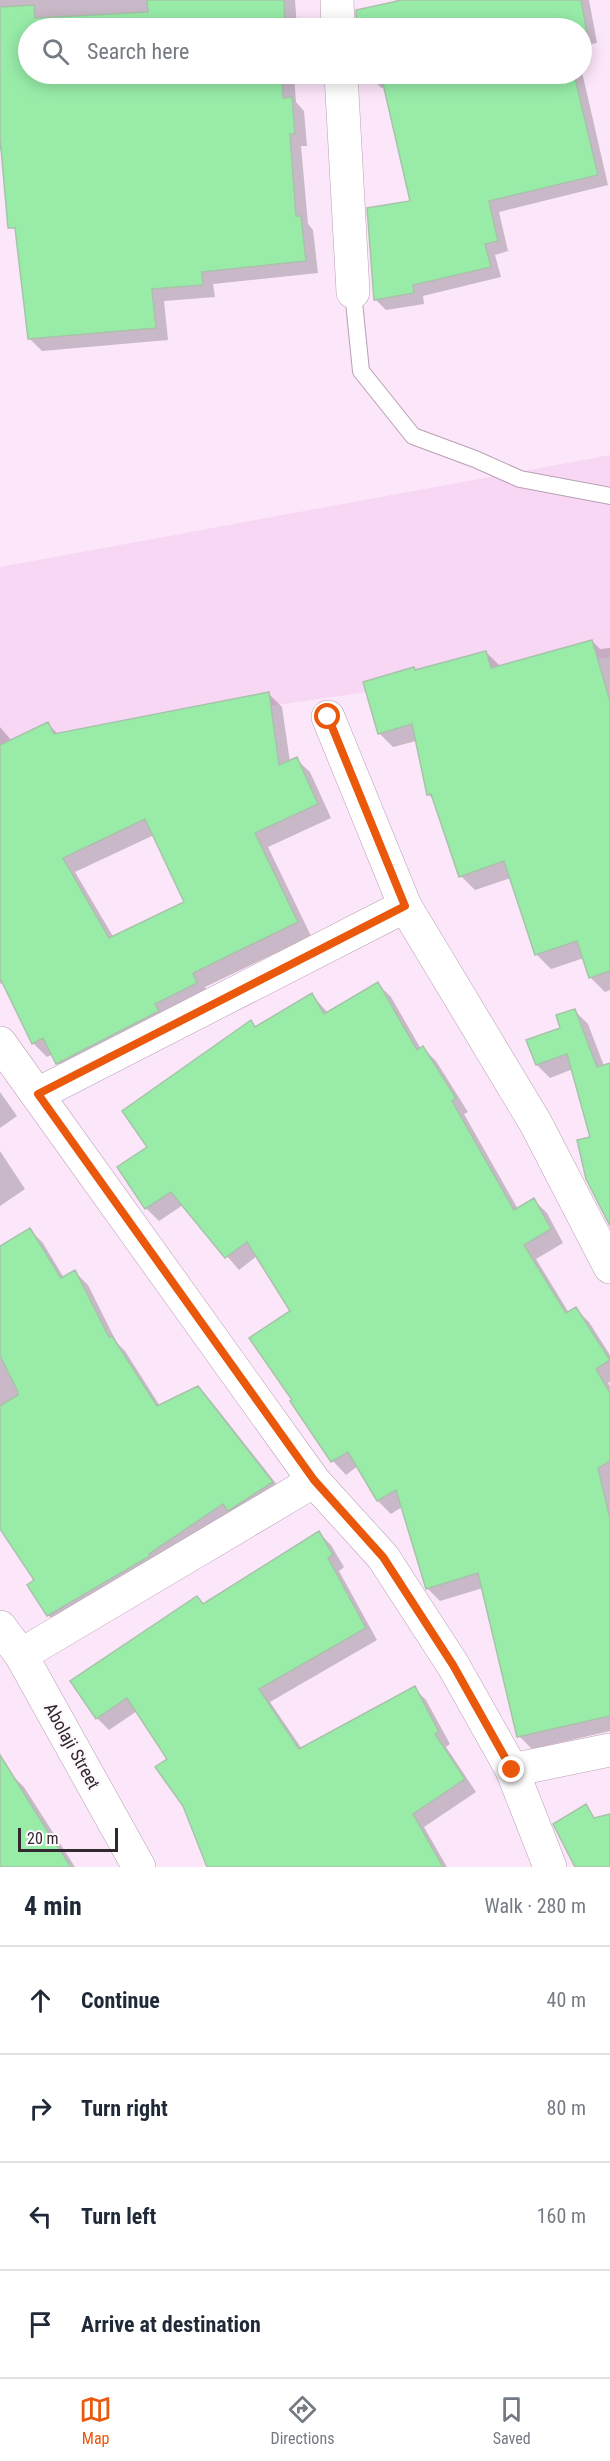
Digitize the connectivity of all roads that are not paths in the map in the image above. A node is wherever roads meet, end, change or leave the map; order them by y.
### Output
1 (337, 0) edge
2 (338, 18) edge
3 (342, 84) edge
4 (352, 292) joint
5 (610, 496) edge
6 (328, 717) dead end
7 (405, 906) junction
8 (0, 1043) edge
9 (38, 1094) junction
10 (610, 1267) edge
11 (314, 1480) junction
12 (0, 1627) edge
13 (21, 1655) junction
14 (610, 1750) edge
15 (512, 1770) junction
16 (139, 1867) edge
17 (550, 1867) edge

1 - 2 street
3 - 4 street
4 - 5 lane
6 - 7 street
7 - 9 street
7 - 10 street
8 - 9 street
9 - 11 street
11 - 13 street
11 - 15 street
12 - 13 street, Abolaji Street
13 - 16 street, Abolaji Street
14 - 15 street
15 - 17 street

